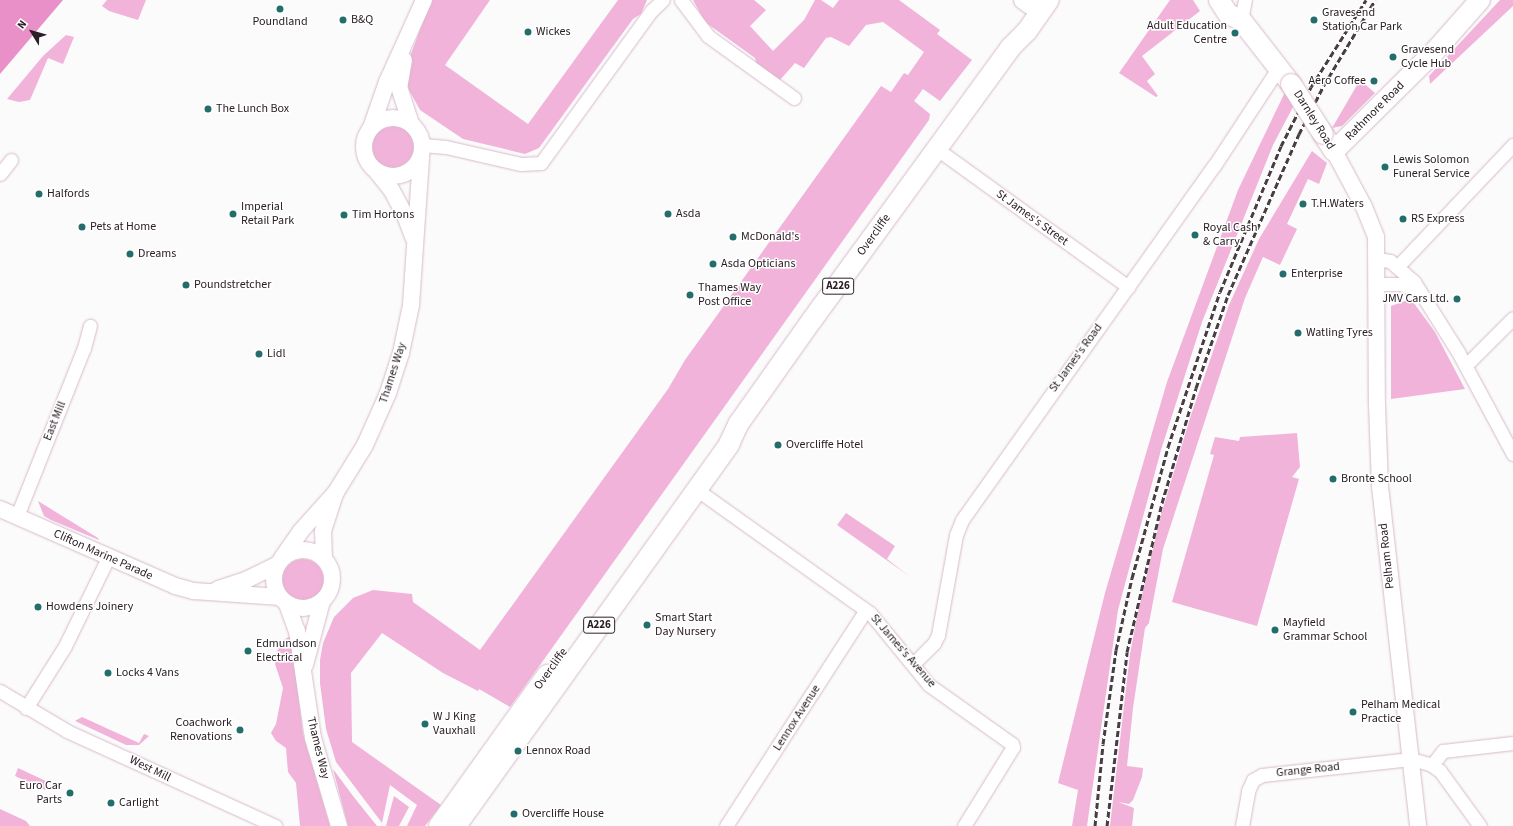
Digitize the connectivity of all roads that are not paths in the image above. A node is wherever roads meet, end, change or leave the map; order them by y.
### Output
1 (424, 0) edge
2 (662, 0) edge
3 (682, 0) edge
4 (1049, 0) edge
5 (1219, 0) edge
6 (1245, 0) edge
7 (1480, 0) edge
8 (1029, 2) edge
9 (1241, 20) junction
10 (412, 32) junction
11 (1016, 37) junction
12 (1279, 68) junction
13 (794, 98) dead end
14 (411, 124) junction
15 (371, 128) junction
16 (1513, 145) edge
17 (937, 149) junction
18 (421, 151) junction
19 (1334, 152) junction
20 (11, 160) dead end
21 (377, 172) junction
22 (0, 174) edge
23 (414, 242) junction
24 (1377, 259) junction
25 (1398, 266) junction
26 (1378, 284) junction
27 (1128, 287) junction
28 (1420, 292) junction
29 (1513, 318) edge
30 (90, 326) dead end
31 (1466, 365) junction
32 (739, 423) junction
33 (1513, 454) edge
34 (696, 489) junction
35 (336, 492) junction
36 (0, 509) edge
37 (17, 516) junction
38 (642, 541) junction
39 (108, 558) junction
40 (324, 560) junction
41 (280, 562) junction
42 (209, 592) junction
43 (283, 601) junction
44 (322, 601) junction
45 (866, 610) junction
46 (913, 664) junction
47 (304, 668) junction
48 (0, 691) edge
49 (26, 708) junction
50 (534, 717) junction
51 (1513, 743) edge
52 (1411, 760) junction
53 (1432, 765) junction
54 (459, 797) junction
55 (275, 826) edge
56 (339, 826) edge
57 (438, 826) edge
58 (456, 826) edge
59 (726, 826) edge
60 (964, 826) edge
61 (1242, 826) edge
62 (1418, 826) edge
63 (1480, 826) edge

1 - 10 street
2 - 18 street
3 - 13 street
4 - 11 main road
5 - 9 main road, Darnley Road
6 - 9 street
7 - 19 main road, Rathmore Road
8 - 11 main road
9 - 12 main road, Darnley Road
10 - 14 street
10 - 15 street
11 - 17 main road, Overcliffe / A226
12 - 19 main road, Darnley Road, bridge
12 - 27 street, St James's Road
14 - 15 street
14 - 18 street
15 - 21 street
16 - 25 street
17 - 27 street, St James's Street
17 - 32 main road, Overcliffe / A226
18 - 21 street
18 - 23 street, Thames Way
19 - 24 street, Darnley Road
20 - 22 street
21 - 23 street, Thames Way
23 - 35 street, Thames Way
24 - 25 street
24 - 26 street, Darnley Road
25 - 28 street
26 - 28 street
26 - 52 street, Pelham Road
27 - 46 street, St James's Road
28 - 31 street
29 - 31 street
30 - 37 street, East Mill
31 - 33 street
32 - 34 main road, Overcliffe / A226
32 - 38 main road, Overcliffe
34 - 38 main road, Overcliffe
34 - 45 street, St James's Avenue
34 - 50 main road, Overcliffe / A226
35 - 40 street, Thames Way
35 - 41 street, Thames Way
36 - 37 street, Clifton Marine Parade
37 - 39 street, Clifton Marine Parade
38 - 54 main road, Overcliffe
39 - 42 street, Clifton Marine Parade
39 - 49 street
40 - 41 street
40 - 44 street
41 - 42 street, Clifton Marine Parade
41 - 43 street
42 - 43 street, Clifton Marine Parade
43 - 44 street
43 - 47 street, Thames Way
44 - 47 street, Thames Way
45 - 46 street, St James's Avenue
45 - 59 street, Lennox Avenue
46 - 60 street, St James's Avenue
47 - 56 street, Thames Way
48 - 49 street, West Mill
49 - 55 street, West Mill
50 - 54 main road, Overcliffe
50 - 58 main road, Overcliffe / A226
51 - 53 street
52 - 53 street, Grange Road
52 - 61 street, Grange Road
52 - 62 street, Pelham Road
53 - 63 street
54 - 57 main road, Overcliffe

